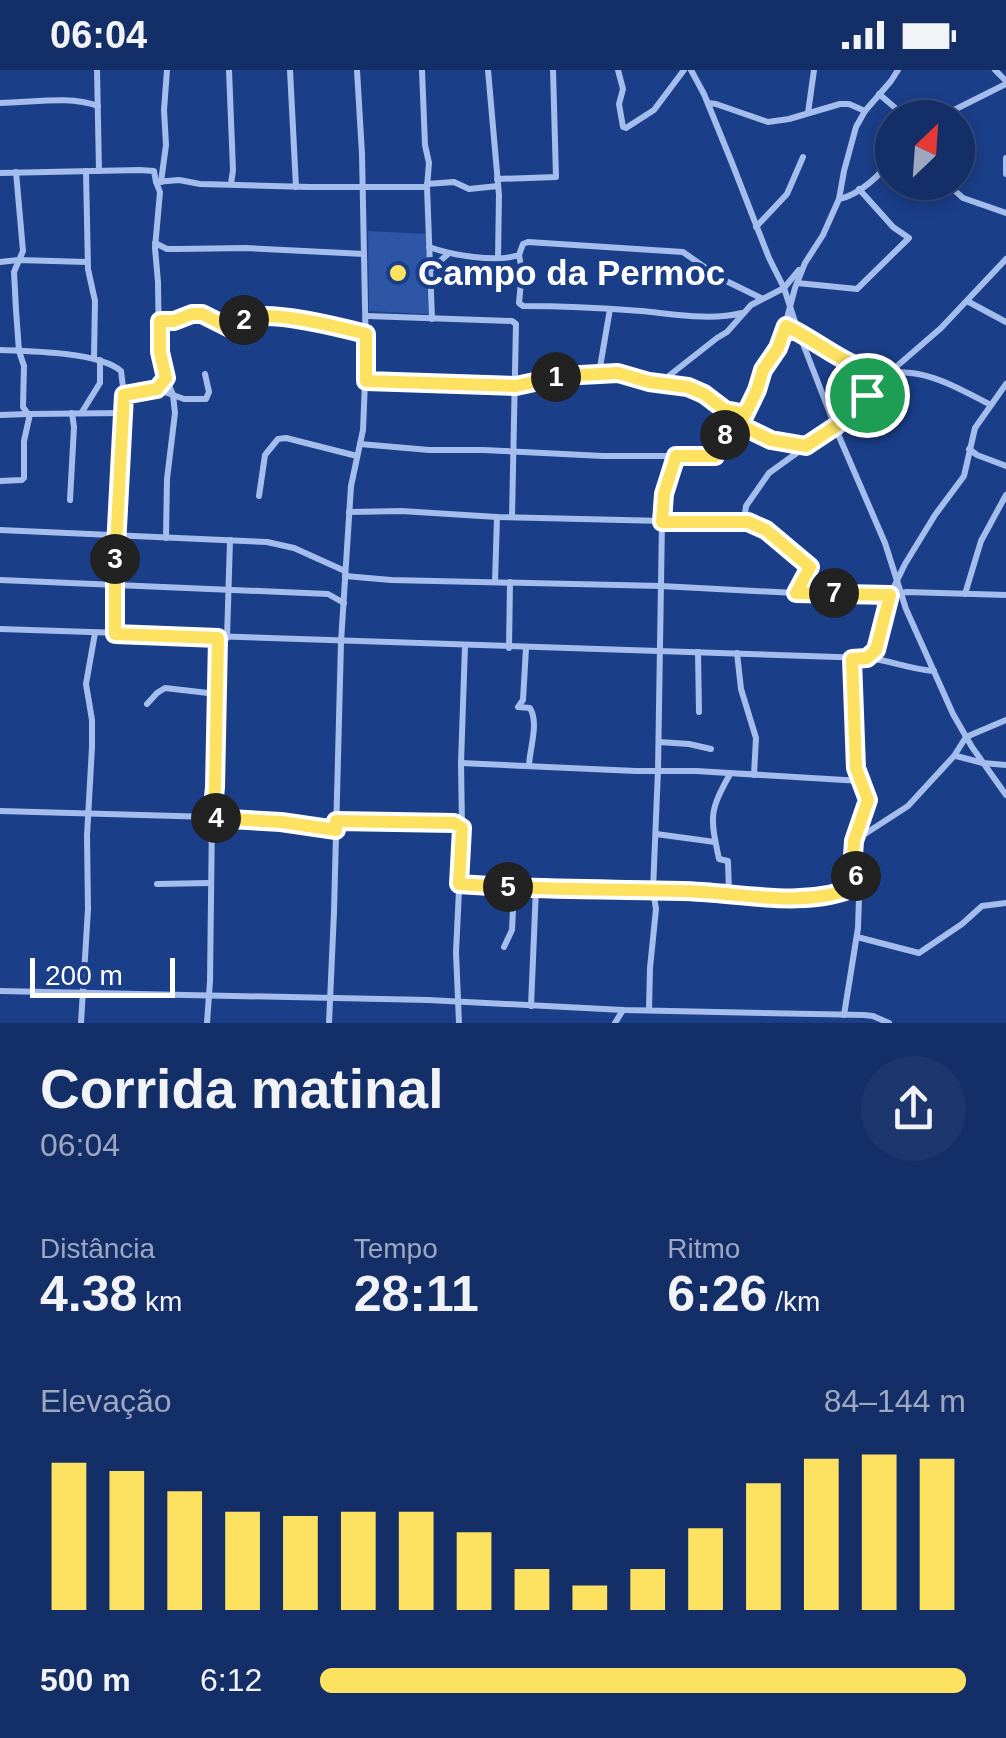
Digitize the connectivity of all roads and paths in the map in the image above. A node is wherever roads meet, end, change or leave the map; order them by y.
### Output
1 (96, 70) edge
2 (167, 70) edge
3 (230, 70) edge
4 (290, 70) edge
5 (358, 70) edge
6 (422, 70) edge
7 (488, 70) edge
8 (553, 70) edge
9 (618, 70) edge
10 (687, 70) edge
11 (814, 70) edge
12 (898, 70) edge
13 (995, 70) edge
14 (1006, 83) edge
15 (879, 94) junction
16 (98, 97) junction
17 (886, 100) edge
18 (973, 100) edge
19 (87, 102) junction
20 (0, 103) edge
21 (708, 104) junction
22 (98, 106) junction
23 (865, 110) junction
24 (808, 113) junction
25 (803, 157) dead end
26 (1006, 158) edge
27 (86, 170) junction
28 (99, 171) junction
29 (16, 172) junction
30 (0, 173) edge
31 (1006, 174) edge
32 (875, 177) edge
33 (497, 183) junction
34 (161, 184) junction
35 (231, 184) junction
36 (427, 185) junction
37 (296, 186) junction
38 (362, 186) junction
39 (859, 189) junction
40 (839, 200) junction
41 (969, 200) edge
42 (1006, 211) edge
43 (756, 226) junction
44 (155, 243) junction
45 (429, 247) junction
46 (364, 254) junction
47 (448, 254) junction
48 (519, 255) junction
49 (498, 258) junction
50 (1006, 258) edge
51 (18, 260) junction
52 (0, 262) edge
53 (87, 262) junction
54 (805, 263) junction
55 (430, 271) junction
56 (778, 277) junction
57 (797, 284) junction
58 (784, 288) junction
59 (775, 292) junction
60 (762, 299) junction
61 (967, 300) junction
62 (790, 308) junction
63 (610, 310) junction
64 (743, 313) junction
65 (366, 316) junction
66 (432, 319) junction
67 (160, 321) junction
68 (1006, 322) edge
69 (786, 326) junction
70 (798, 331) junction
71 (366, 334) junction
72 (0, 350) edge
73 (20, 351) junction
74 (97, 359) junction
75 (889, 373) junction
76 (205, 374) dead end
77 (600, 374) junction
78 (166, 378) junction
79 (366, 381) junction
80 (662, 382) junction
81 (1006, 384) edge
82 (516, 386) junction
83 (157, 389) junction
84 (124, 395) junction
85 (174, 395) junction
86 (1006, 402) edge
87 (992, 404) junction
88 (82, 412) junction
89 (72, 413) junction
90 (124, 413) junction
91 (745, 414) junction
92 (0, 415) edge
93 (25, 415) junction
94 (740, 425) junction
95 (836, 426) junction
96 (360, 444) junction
97 (806, 446) junction
98 (969, 449) junction
99 (512, 453) junction
100 (357, 456) junction
101 (676, 456) junction
102 (1005, 465) edge
103 (0, 481) edge
104 (1006, 495) edge
105 (259, 496) dead end
106 (70, 500) dead end
107 (350, 512) junction
108 (512, 517) junction
109 (498, 518) junction
110 (662, 522) junction
111 (744, 522) junction
112 (0, 530) edge
113 (117, 536) junction
114 (166, 538) junction
115 (230, 540) junction
116 (345, 577) junction
117 (898, 579) junction
118 (0, 580) edge
119 (495, 582) junction
120 (510, 582) junction
121 (114, 585) junction
122 (662, 586) junction
123 (229, 589) junction
124 (901, 592) junction
125 (796, 593) junction
126 (328, 594) junction
127 (965, 594) junction
128 (890, 595) junction
129 (1006, 595) edge
130 (344, 603) junction
131 (0, 630) edge
132 (95, 634) junction
133 (115, 634) junction
134 (222, 638) junction
135 (341, 642) junction
136 (465, 646) junction
137 (508, 648) junction
138 (526, 648) junction
139 (660, 650) junction
140 (698, 652) junction
141 (737, 652) junction
142 (867, 658) junction
143 (852, 659) junction
144 (934, 671) junction
145 (217, 694) junction
146 (147, 704) dead end
147 (700, 712) dead end
148 (1006, 720) edge
149 (966, 737) junction
150 (659, 742) junction
151 (710, 749) dead end
152 (954, 756) junction
153 (461, 763) junction
154 (982, 763) junction
155 (529, 765) junction
156 (1006, 765) edge
157 (658, 770) junction
158 (730, 774) junction
159 (754, 775) junction
160 (861, 781) junction
161 (1006, 796) edge
162 (0, 811) edge
163 (88, 814) junction
164 (212, 818) junction
165 (458, 821) junction
166 (336, 826) junction
167 (656, 834) junction
168 (854, 841) junction
169 (715, 842) junction
170 (210, 883) junction
171 (157, 884) dead end
172 (459, 884) junction
173 (858, 886) junction
174 (514, 887) junction
175 (536, 888) junction
176 (653, 890) junction
177 (729, 893) junction
178 (1006, 902) edge
179 (857, 937) junction
180 (504, 946) dead end
181 (0, 990) edge
182 (82, 993) junction
183 (208, 994) junction
184 (330, 999) junction
185 (459, 1002) junction
186 (530, 1006) junction
187 (623, 1010) junction
188 (649, 1010) junction
189 (767, 1014) junction
190 (844, 1015) junction
191 (81, 1023) edge
192 (206, 1023) edge
193 (329, 1023) edge
194 (459, 1023) edge
195 (615, 1023) edge
196 (765, 1023) edge
197 (888, 1023) edge

1 - 16 street
2 - 34 street
3 - 35 street
4 - 37 street
5 - 38 street
6 - 36 street
7 - 33 street
8 - 33 street
9 - 10 street
10 - 21 street
11 - 24 street
12 - 15 street
13 - 14 street
14 - 18 street
15 - 17 street
15 - 23 street
16 - 19 street
16 - 22 street
19 - 20 street
19 - 22 street
21 - 24 street
21 - 43 street
22 - 28 street
23 - 24 street
23 - 40 street
25 - 43 street
26 - 31 street
27 - 28 street
27 - 29 street
27 - 53 street
28 - 34 street
29 - 30 street
29 - 51 street
32 - 39 street
33 - 36 street
33 - 49 street
34 - 35 street
34 - 44 street
35 - 37 street
36 - 38 street
36 - 45 street
37 - 38 street
38 - 46 street
39 - 40 street
39 - 57 street
40 - 54 street
41 - 42 street
43 - 56 street
44 - 46 street
44 - 67 street
45 - 47 street
45 - 55 street
46 - 65 street
47 - 49 street
47 - 55 street
48 - 49 street
48 - 60 street
48 - 63 street
50 - 61 street
51 - 52 street
51 - 53 street
51 - 73 street
53 - 74 street
54 - 57 street
54 - 58 street
55 - 66 street
56 - 58 street
56 - 59 street
57 - 62 street
58 - 59 street
58 - 62 street
59 - 60 street
60 - 64 street
61 - 68 street
61 - 75 street
62 - 69 street
62 - 70 street
63 - 64 street
63 - 77 street
64 - 80 street
65 - 66 street
65 - 71 street
66 - 82 street
67 - 71 street
67 - 78 street
69 - 70 street
69 - 91 street
70 - 75 street
70 - 95 street
71 - 79 street
72 - 73 street
73 - 74 street
73 - 93 street
74 - 84 street
74 - 88 street
75 - 87 street
75 - 95 street
76 - 85 street
77 - 80 street
77 - 82 street
78 - 83 street
78 - 85 street
79 - 82 street
79 - 96 street
80 - 91 street
81 - 87 street
82 - 99 street
83 - 84 street
83 - 85 street
84 - 90 street
85 - 114 street
86 - 87 street
87 - 98 street
88 - 89 street
88 - 90 street
89 - 93 street
89 - 106 street
90 - 113 street
91 - 94 street
92 - 93 street
93 - 103 street
94 - 97 street
94 - 101 street
95 - 97 street
95 - 117 street
96 - 99 street
96 - 100 street
97 - 111 street
98 - 102 street
98 - 117 street
99 - 101 street
99 - 108 street
100 - 105 street
100 - 107 street
101 - 110 street
104 - 127 street
107 - 109 street
107 - 116 street
108 - 109 street
108 - 110 street
109 - 119 street
110 - 111 street
110 - 122 street
111 - 125 street
112 - 113 street
113 - 114 street
113 - 121 street
114 - 115 street
115 - 116 street
115 - 123 street
116 - 119 street
116 - 126 street
116 - 130 street
117 - 124 street
117 - 128 street
118 - 121 street
119 - 120 street
120 - 122 street
120 - 137 street
121 - 123 street
121 - 133 street
122 - 125 street
122 - 139 street
123 - 126 street
123 - 134 street
124 - 127 street
124 - 128 street
124 - 144 street
125 - 128 street
126 - 130 street
127 - 129 street
128 - 142 street
130 - 135 street
131 - 132 street
132 - 133 street
132 - 163 street
133 - 134 street
134 - 135 street
134 - 145 street
135 - 136 street
135 - 166 street
136 - 137 street
136 - 153 street
137 - 138 street
138 - 139 street
138 - 155 street
139 - 140 street
139 - 150 street
140 - 141 street
140 - 147 street
141 - 143 street
141 - 159 street
142 - 143 street
142 - 144 street
143 - 160 street
144 - 149 street
145 - 146 street
145 - 164 street
148 - 149 street
149 - 152 street
149 - 154 street
150 - 151 street
150 - 157 street
152 - 154 street
152 - 168 street
153 - 155 street
153 - 165 street
154 - 156 street
154 - 161 street
155 - 157 street
157 - 158 street
157 - 167 street
158 - 159 street
158 - 169 street
159 - 160 street
160 - 168 street
162 - 163 street
163 - 164 street
163 - 182 street
164 - 166 street
164 - 170 street
165 - 166 street
165 - 172 street
166 - 184 street
167 - 169 street
167 - 176 street
168 - 173 street
169 - 177 street
170 - 171 street
170 - 183 street
172 - 174 street
172 - 185 street
173 - 177 street
173 - 179 street
174 - 175 street
174 - 180 street
175 - 176 street
175 - 186 street
176 - 177 street
176 - 188 street
178 - 179 street
179 - 190 street
181 - 182 street
182 - 183 street
182 - 191 street
183 - 184 street
183 - 192 street
184 - 185 street
184 - 193 street
185 - 186 street
185 - 194 street
186 - 187 street
187 - 188 street
187 - 195 street
188 - 189 street
189 - 190 street
189 - 196 street
190 - 197 street

